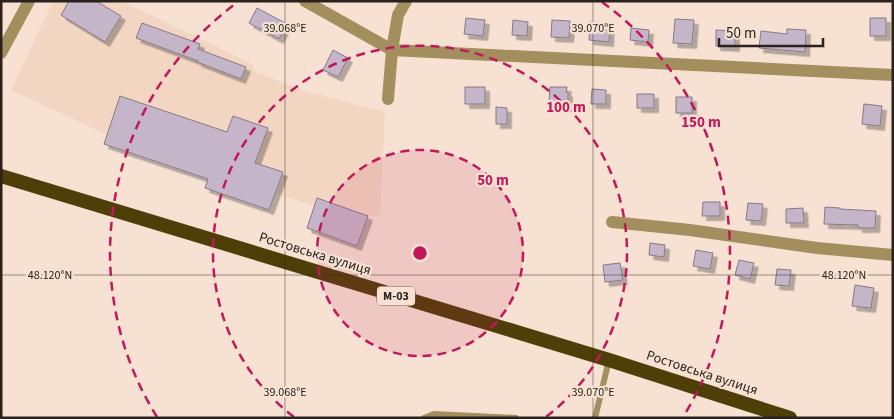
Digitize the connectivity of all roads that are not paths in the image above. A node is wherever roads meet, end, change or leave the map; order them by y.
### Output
1 (29, 1) edge
2 (305, 1) edge
3 (406, 1) edge
4 (392, 50) junction
5 (1, 53) edge
6 (893, 75) edge
7 (388, 99) dead end
8 (1, 176) edge
9 (612, 222) dead end
10 (893, 255) edge
11 (609, 360) junction
12 (424, 418) edge
13 (516, 418) edge
14 (595, 418) edge
15 (790, 418) edge

1 - 5 street
2 - 4 street
3 - 4 street
4 - 6 street
4 - 7 street
8 - 11 highway, Ростовська вулиця / М-03
9 - 10 street
11 - 14 lane
11 - 15 highway, Ростовська вулиця / М-03
12 - 13 lane

